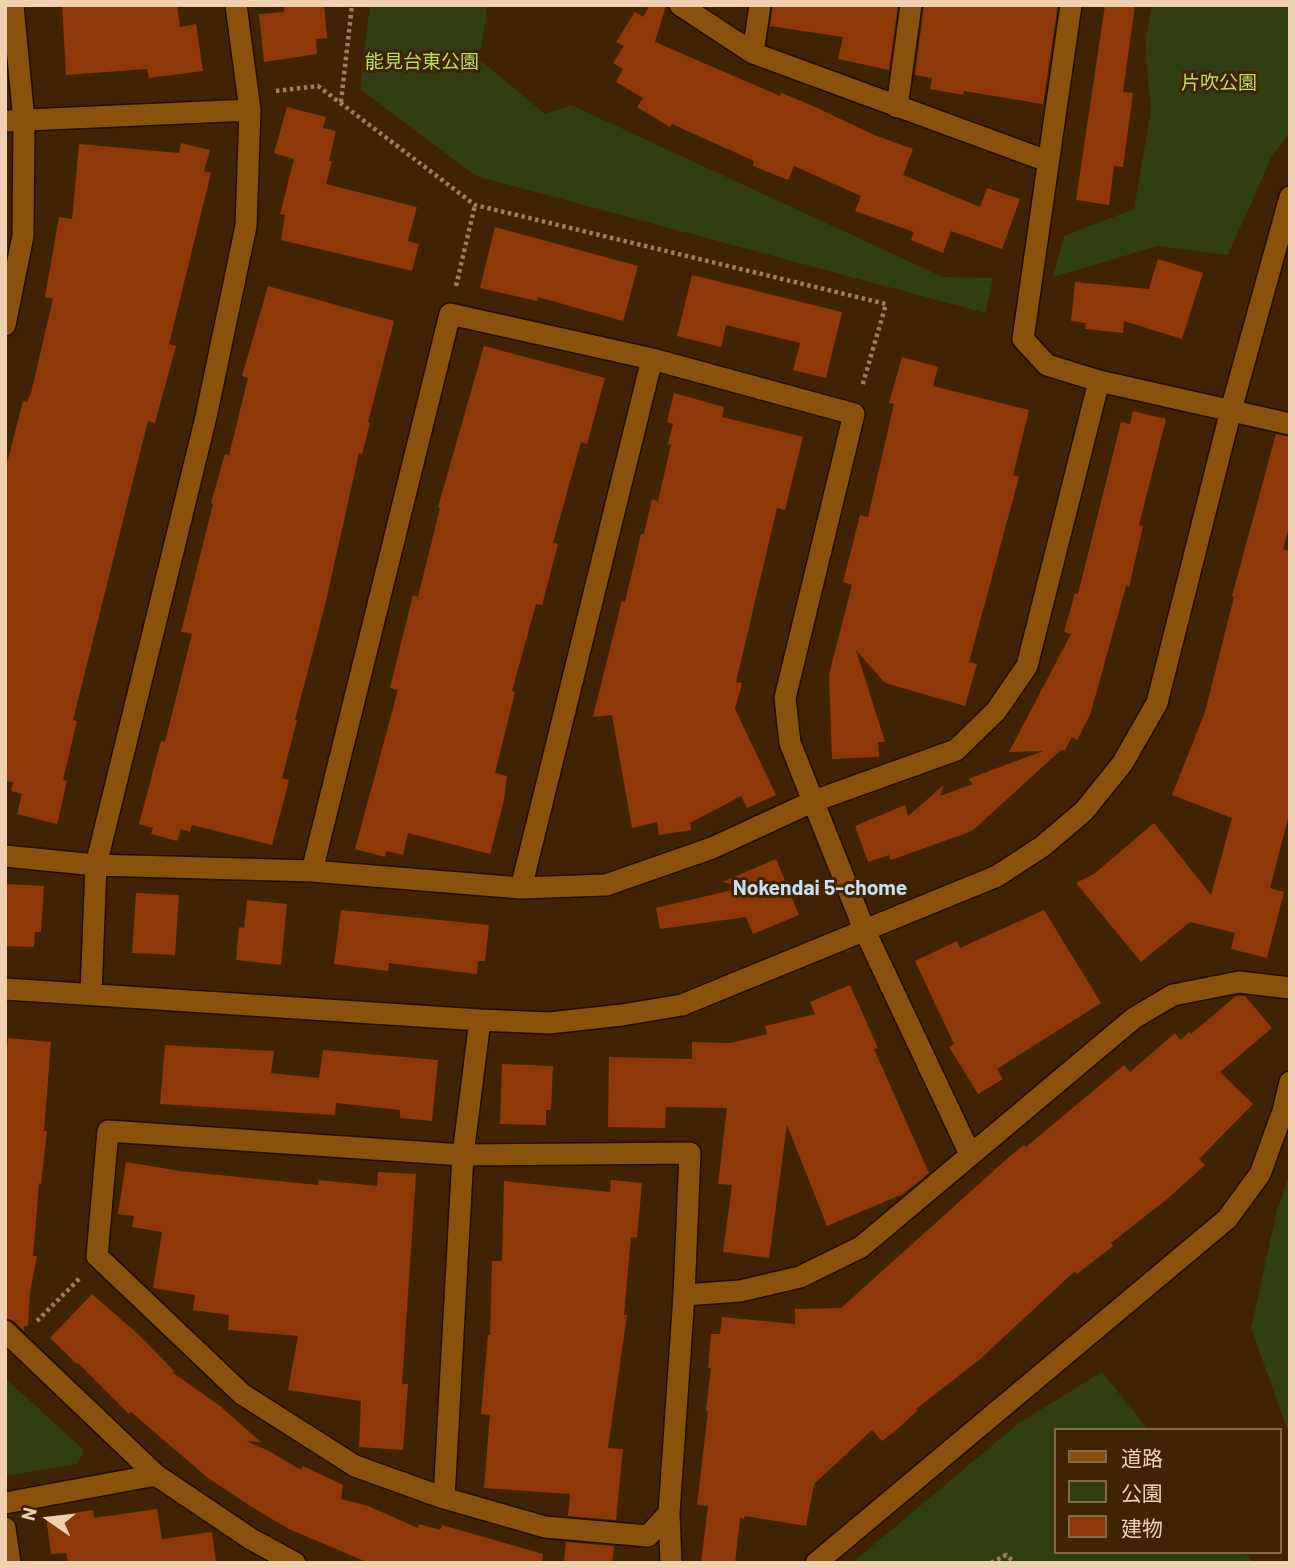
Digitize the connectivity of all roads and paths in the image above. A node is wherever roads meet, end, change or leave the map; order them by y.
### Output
1 (13, 5) edge
2 (236, 5) edge
3 (352, 5) edge
4 (680, 5) edge
5 (760, 5) edge
6 (911, 5) edge
7 (1071, 5) edge
8 (754, 53) junction
9 (249, 102) junction
10 (341, 102) junction
11 (897, 107) junction
12 (15, 121) edge
13 (1047, 161) junction
14 (1290, 197) edge
15 (475, 205) junction
16 (450, 314) junction
17 (5, 325) edge
18 (652, 359) junction
19 (1099, 381) junction
20 (1231, 410) junction
21 (854, 414) junction
22 (1290, 424) edge
23 (814, 802) junction
24 (5, 856) edge
25 (96, 865) junction
26 (312, 871) junction
27 (521, 888) junction
28 (864, 929) junction
29 (1290, 988) edge
30 (5, 989) edge
31 (92, 994) junction
32 (480, 1020) junction
33 (1290, 1082) edge
34 (970, 1154) junction
35 (463, 1155) junction
36 (97, 1256) junction
37 (684, 1295) junction
38 (11, 1336) edge
39 (156, 1475) junction
40 (444, 1498) junction
41 (5, 1503) edge
42 (669, 1513) junction
43 (5, 1528) edge
44 (10, 1563) edge
45 (295, 1563) edge
46 (671, 1563) edge
47 (816, 1563) edge
48 (991, 1563) edge
49 (1015, 1563) edge

1 - 12 street
2 - 9 street
3 - 10 path
4 - 8 street
5 - 8 street
6 - 11 street
7 - 13 street
8 - 11 street
9 - 10 path
9 - 12 street
9 - 25 street
10 - 15 path
11 - 13 street
12 - 17 street
13 - 19 street
14 - 20 street
15 - 16 path
15 - 21 path
16 - 18 street
16 - 26 street
18 - 21 street
18 - 27 street
19 - 20 street
19 - 23 street
20 - 22 street
20 - 28 street
21 - 23 street
23 - 27 street
23 - 28 street
24 - 25 street
25 - 26 street
25 - 31 street
26 - 27 street
28 - 32 street
28 - 34 street
29 - 34 street
30 - 31 street
31 - 32 street
32 - 35 street
33 - 47 street
34 - 37 street
35 - 36 street
35 - 37 street
35 - 40 street
36 - 38 path
36 - 40 street
37 - 42 street
38 - 39 street
39 - 41 street
39 - 45 street
40 - 42 street
42 - 46 street
43 - 44 street
48 - 49 path

